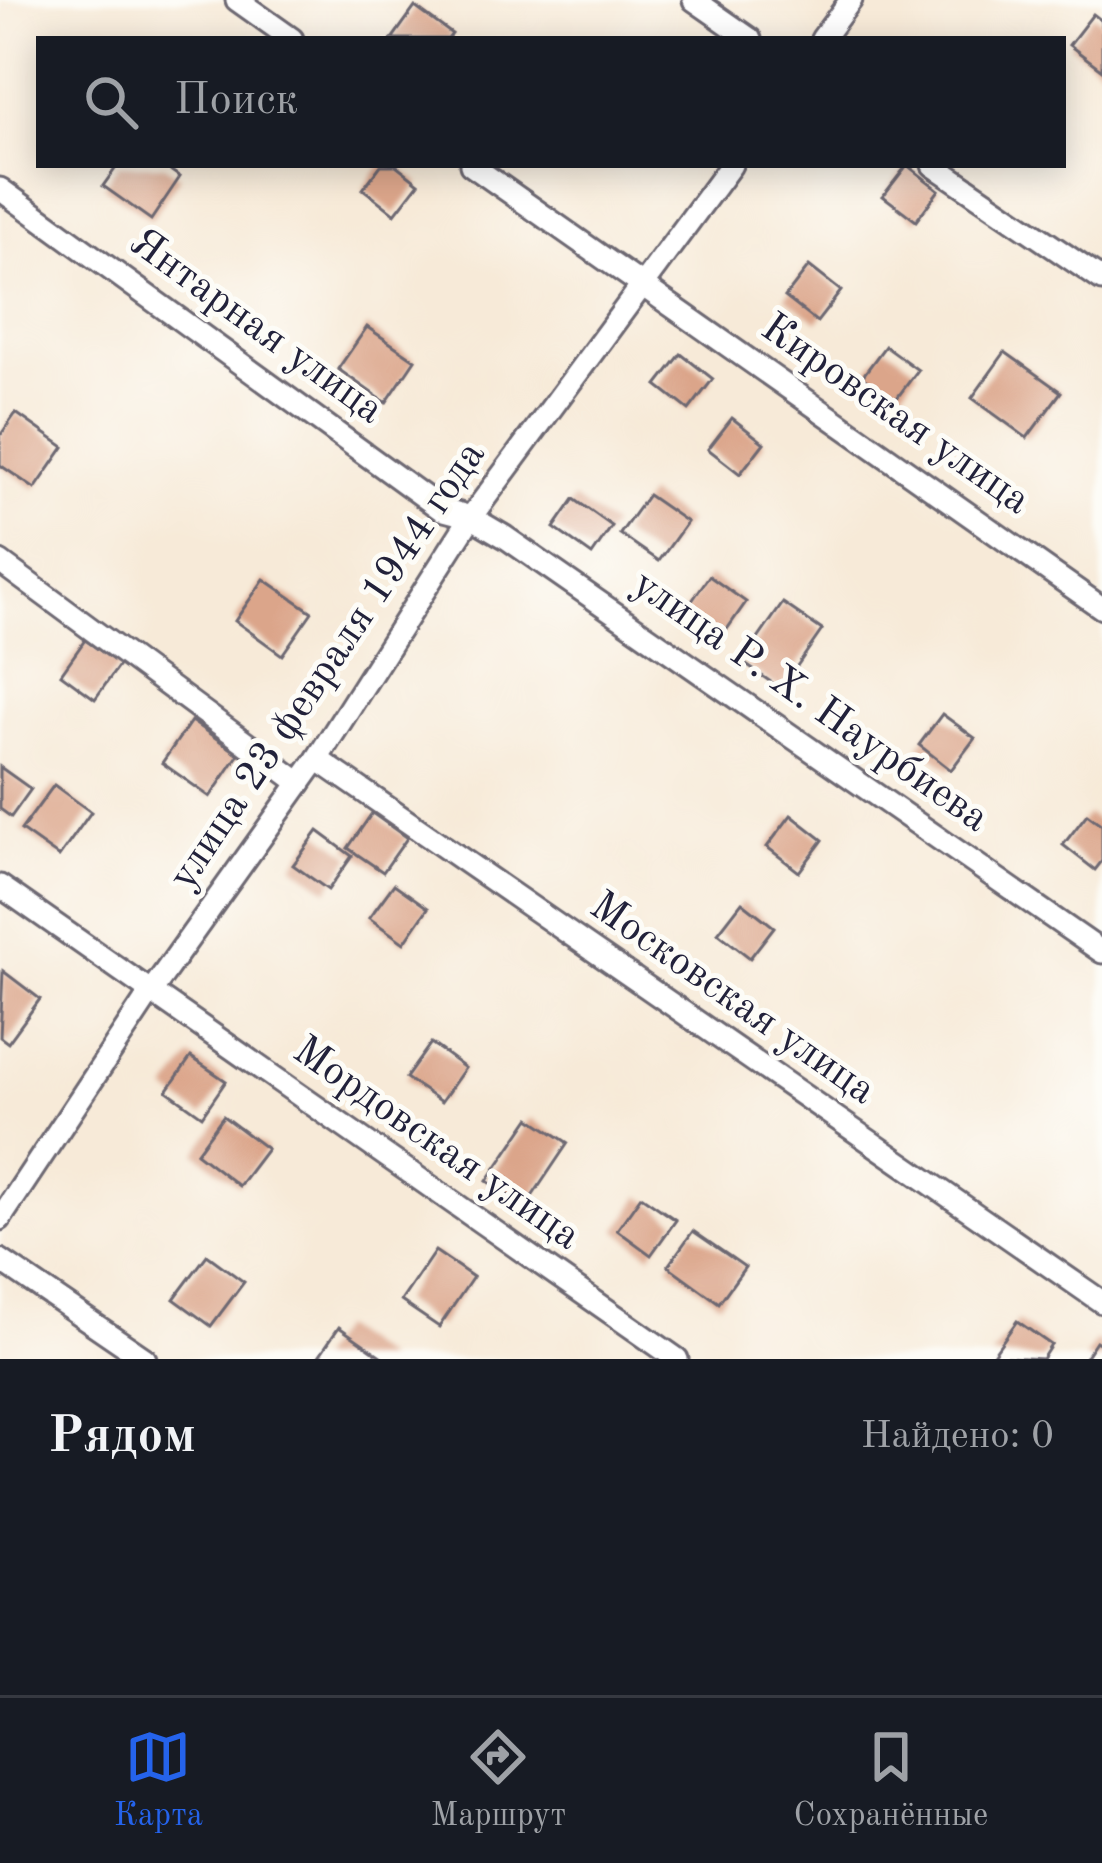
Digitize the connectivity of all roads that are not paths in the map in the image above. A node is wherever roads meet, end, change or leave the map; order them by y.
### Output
1 (237, 0) edge
2 (694, 0) edge
3 (851, 0) edge
4 (288, 36) edge
5 (746, 36) edge
6 (824, 36) edge
7 (475, 168) edge
8 (729, 168) edge
9 (938, 168) edge
10 (0, 189) edge
11 (1102, 280) edge
12 (644, 286) junction
13 (471, 518) junction
14 (0, 562) edge
15 (1102, 608) edge
16 (316, 759) junction
17 (300, 783) junction
18 (0, 886) edge
19 (1102, 952) edge
20 (150, 994) junction
21 (0, 1220) edge
22 (0, 1260) edge
23 (1102, 1302) edge
24 (145, 1359) edge
25 (677, 1359) edge

1 - 4 street
2 - 5 street
3 - 6 street
7 - 12 street, Кировская улица
8 - 12 street, улица 23 февраля 1944 года
9 - 11 street
10 - 13 street, Янтарная улица
12 - 13 street, улица 23 февраля 1944 года
12 - 15 street, Кировская улица
13 - 16 street, улица 23 февраля 1944 года
13 - 19 street, улица Р. Х. Наурбиева
14 - 17 street
16 - 17 street, улица 23 февраля 1944 года
16 - 23 street, Московская улица
17 - 20 street, улица 23 февраля 1944 года
18 - 20 street, Мордовская улица
20 - 21 street, улица 23 февраля 1944 года
20 - 25 street, Мордовская улица
22 - 24 street

